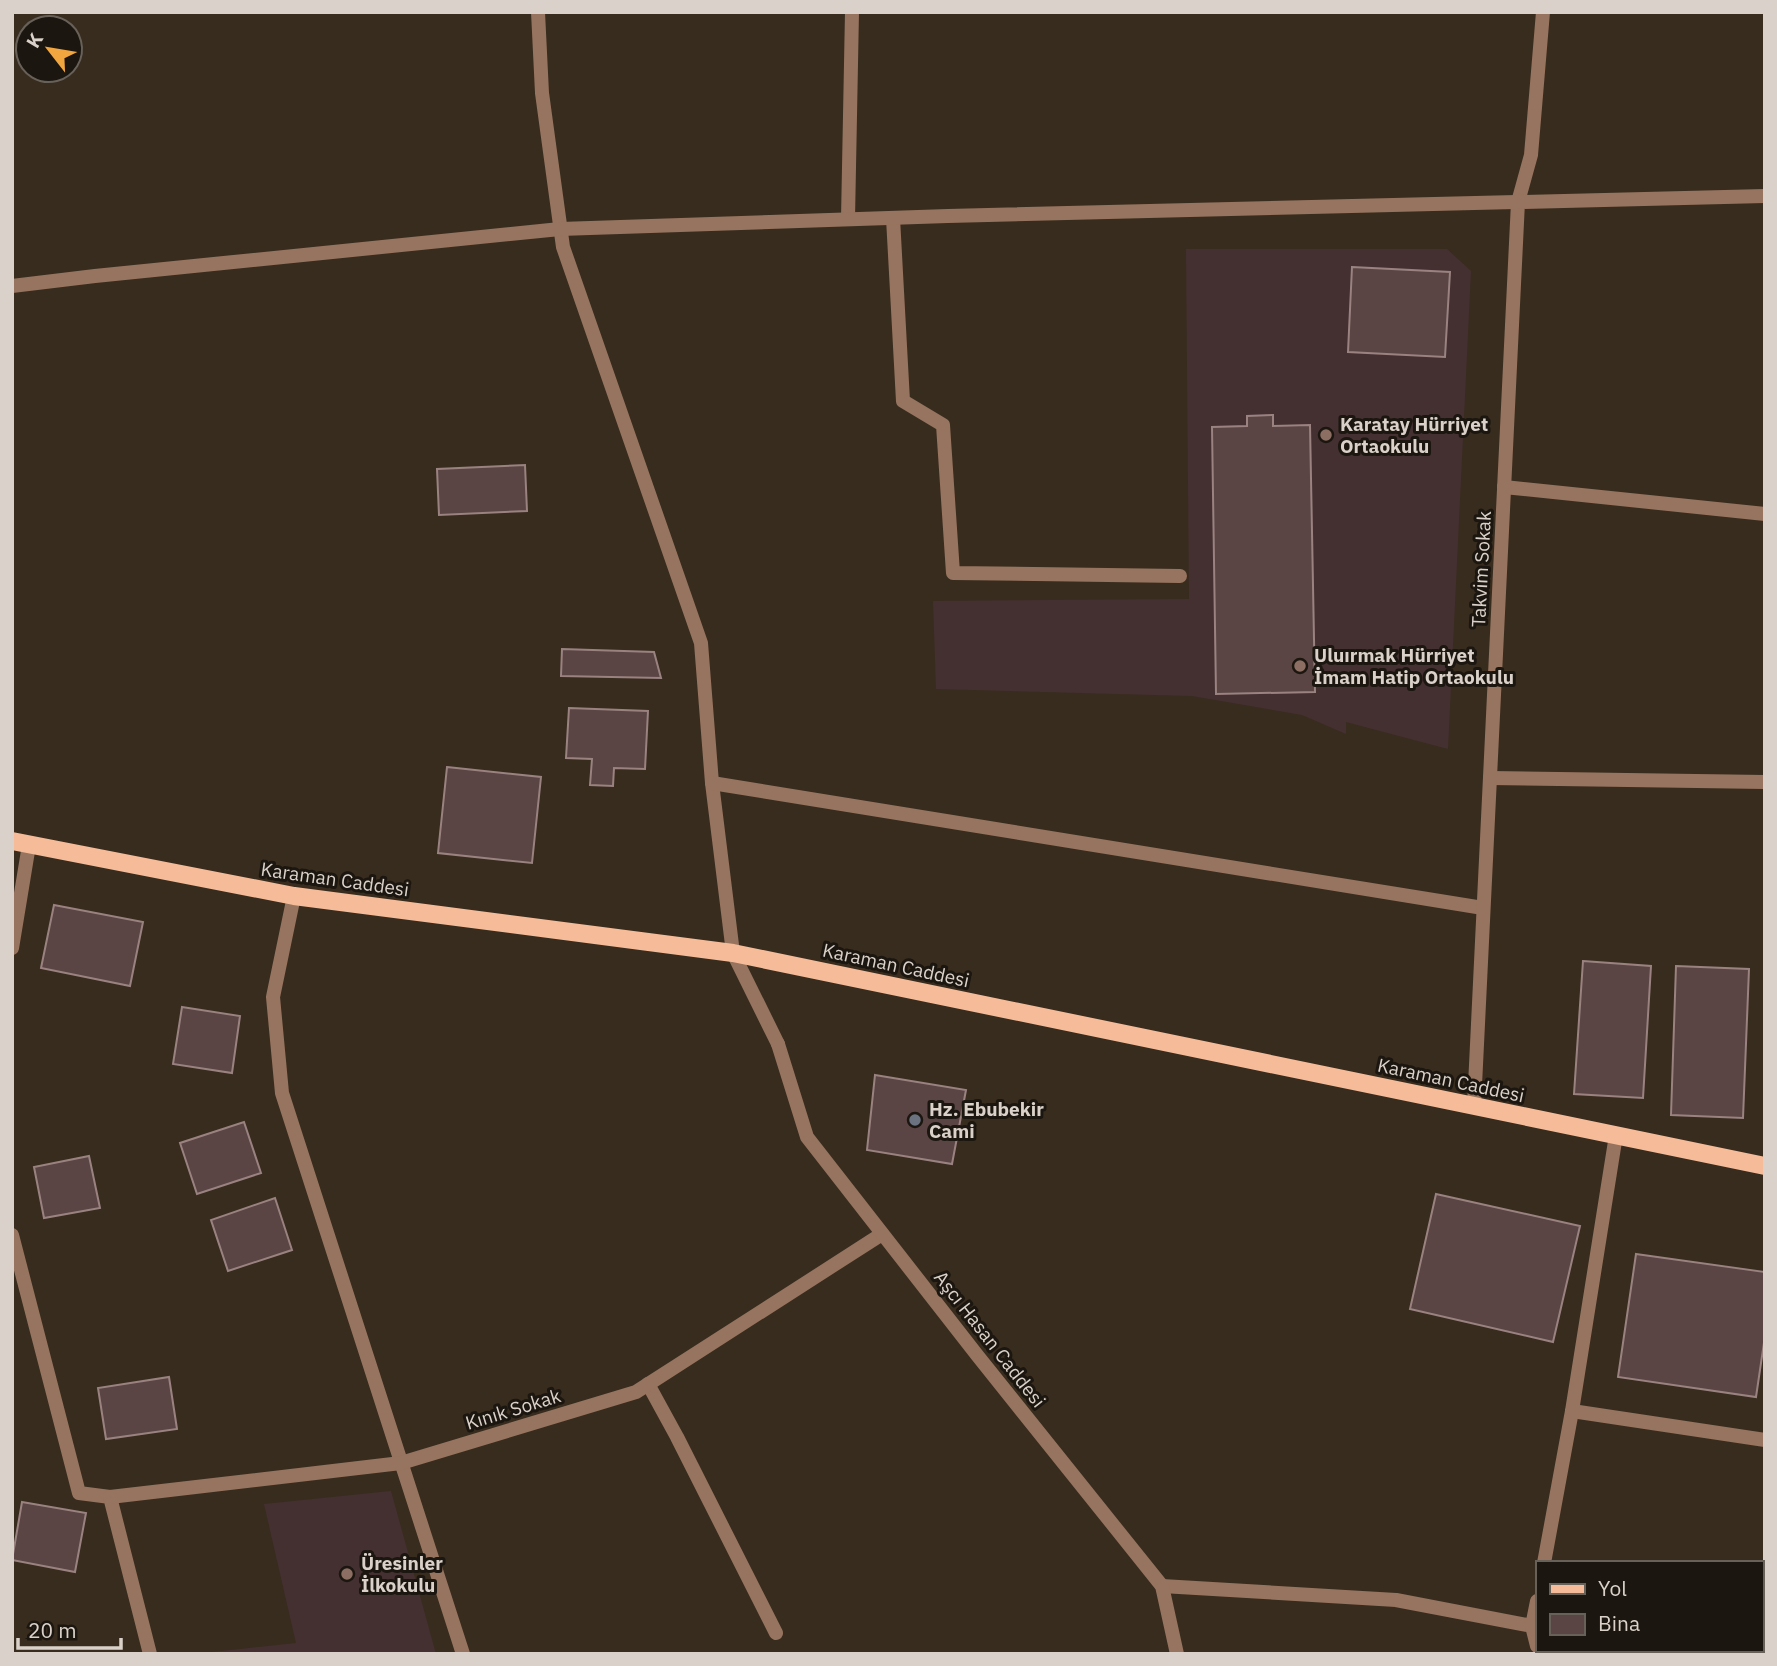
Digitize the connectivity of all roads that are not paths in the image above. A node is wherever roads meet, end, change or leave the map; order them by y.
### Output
1 (538, 12) edge
2 (852, 12) edge
3 (1543, 12) edge
4 (1765, 196) edge
5 (1518, 202) junction
6 (893, 218) junction
7 (848, 219) junction
8 (560, 229) junction
9 (12, 286) edge
10 (1504, 487) junction
11 (1765, 514) edge
12 (1180, 576) dead end
13 (1490, 778) junction
14 (1765, 782) edge
15 (712, 783) junction
16 (21, 843) edge
17 (294, 896) junction
18 (1483, 908) junction
19 (12, 947) edge
20 (733, 953) junction
21 (1474, 1106) junction
22 (1616, 1135) junction
23 (1765, 1166) edge
24 (882, 1234) junction
25 (12, 1235) edge
26 (648, 1384) junction
27 (1572, 1411) junction
28 (1765, 1440) edge
29 (401, 1463) junction
30 (110, 1497) junction
31 (1544, 1561) edge
32 (1163, 1586) junction
33 (1536, 1606) edge
34 (1532, 1626) junction
35 (776, 1633) dead end
36 (1536, 1642) edge
37 (150, 1654) edge
38 (463, 1654) edge
39 (1177, 1654) edge

1 - 8 street, Aşcı Hasan Caddesi
2 - 7 street
3 - 5 street, Takvim Sokak
4 - 5 street
5 - 6 street
5 - 10 street, Takvim Sokak
6 - 7 street
6 - 12 street
7 - 8 street
8 - 9 street
8 - 15 street, Aşcı Hasan Caddesi
10 - 11 street
10 - 13 street, Takvim Sokak
13 - 14 street
13 - 18 street, Takvim Sokak
15 - 18 street
15 - 20 street, Aşcı Hasan Caddesi
16 - 17 main road, Karaman Caddesi
16 - 19 street
17 - 20 main road, Karaman Caddesi
17 - 29 street
18 - 21 street, Takvim Sokak
20 - 21 main road, Karaman Caddesi
20 - 24 street, Aşcı Hasan Caddesi
21 - 22 main road, Karaman Caddesi
22 - 23 main road, Karaman Caddesi
22 - 27 street
24 - 26 street, Kınık Sokak
24 - 32 street, Aşcı Hasan Caddesi
25 - 30 street
26 - 29 street, Kınık Sokak
26 - 35 street
27 - 28 street
27 - 31 street
29 - 30 street, Kınık Sokak
29 - 38 street
30 - 37 street
32 - 34 street
32 - 39 street, Aşcı Hasan Caddesi
33 - 34 street
34 - 36 street

